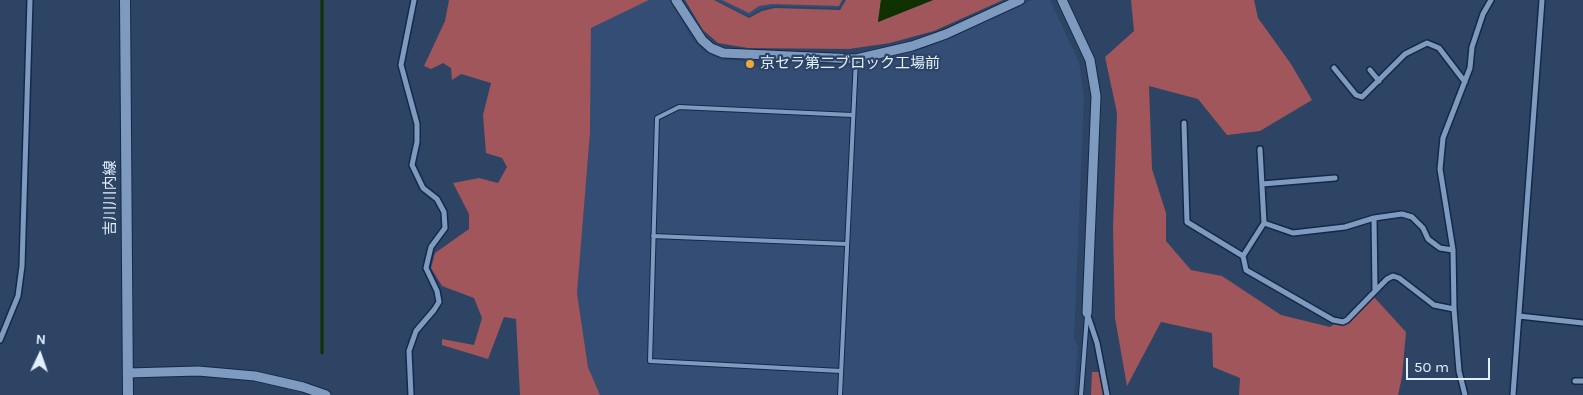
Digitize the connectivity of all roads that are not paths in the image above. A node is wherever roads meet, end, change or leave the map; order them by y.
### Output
1 (30, 0) edge
2 (125, 0) edge
3 (414, 0) edge
4 (676, 0) edge
5 (1020, 0) edge
6 (1062, 0) edge
7 (1491, 0) edge
8 (1542, 0) edge
9 (856, 59) junction
10 (1334, 68) dead end
11 (1370, 70) dead end
12 (1379, 81) junction
13 (1465, 82) junction
14 (852, 115) junction
15 (1184, 123) dead end
16 (1260, 149) dead end
17 (1334, 178) dead end
18 (1262, 184) junction
19 (1374, 218) junction
20 (1264, 223) junction
21 (653, 236) junction
22 (847, 244) junction
23 (1452, 250) junction
24 (1243, 256) junction
25 (1375, 290) junction
26 (1454, 309) junction
27 (1087, 313) junction
28 (1519, 316) junction
29 (1583, 324) edge
30 (0, 340) edge
31 (841, 371) junction
32 (128, 373) junction
33 (1575, 381) dead end
34 (1583, 381) edge
35 (128, 395) edge
36 (326, 395) edge
37 (411, 395) edge
38 (840, 395) edge
39 (1080, 395) edge
40 (1107, 395) edge
41 (1465, 395) edge
42 (1513, 395) edge

1 - 30 street
2 - 32 main road, 吉川川内線
3 - 37 street
4 - 9 street
5 - 9 street
6 - 27 street
7 - 13 street
8 - 28 street
9 - 14 lane
10 - 12 street
11 - 12 street
12 - 13 street
13 - 23 street
14 - 21 lane
14 - 22 lane
15 - 24 street
16 - 18 street
17 - 18 street
18 - 20 street
19 - 20 street
19 - 23 street
19 - 25 street
20 - 24 street
21 - 22 lane
21 - 31 lane
22 - 31 lane
23 - 26 street
24 - 25 street
25 - 26 street
26 - 41 street
27 - 39 lane
27 - 40 street
28 - 29 street
28 - 42 street
31 - 38 lane
32 - 35 main road, 吉川川内線
32 - 36 street
33 - 34 street

